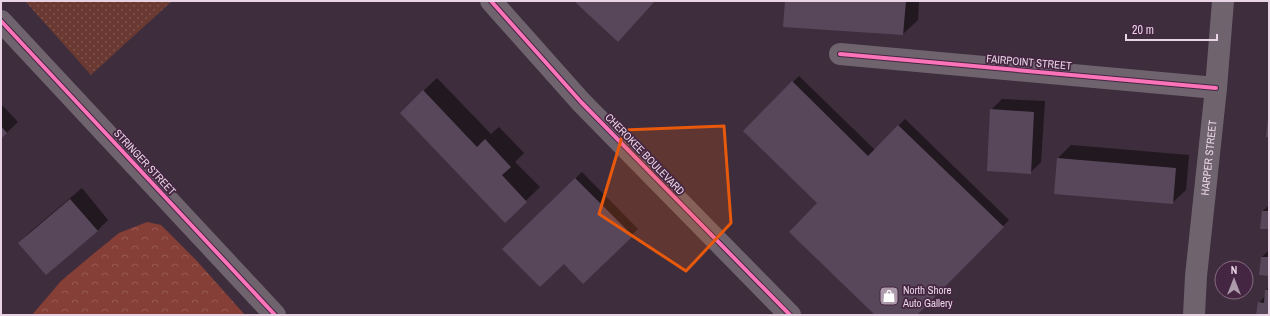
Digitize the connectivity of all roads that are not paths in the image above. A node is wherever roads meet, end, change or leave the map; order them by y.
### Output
1 (490, 1) edge
2 (1223, 1) edge
3 (1, 21) edge
4 (840, 54) dead end
5 (1216, 88) junction
6 (275, 315) edge
7 (790, 315) edge
8 (1194, 315) edge

1 - 7 street, CHEROKEE BOULEVARD
2 - 5 street, HARPER STREET
3 - 6 street, STRINGER STREET
4 - 5 street, FAIRPOINT STREET
5 - 8 street, HARPER STREET

